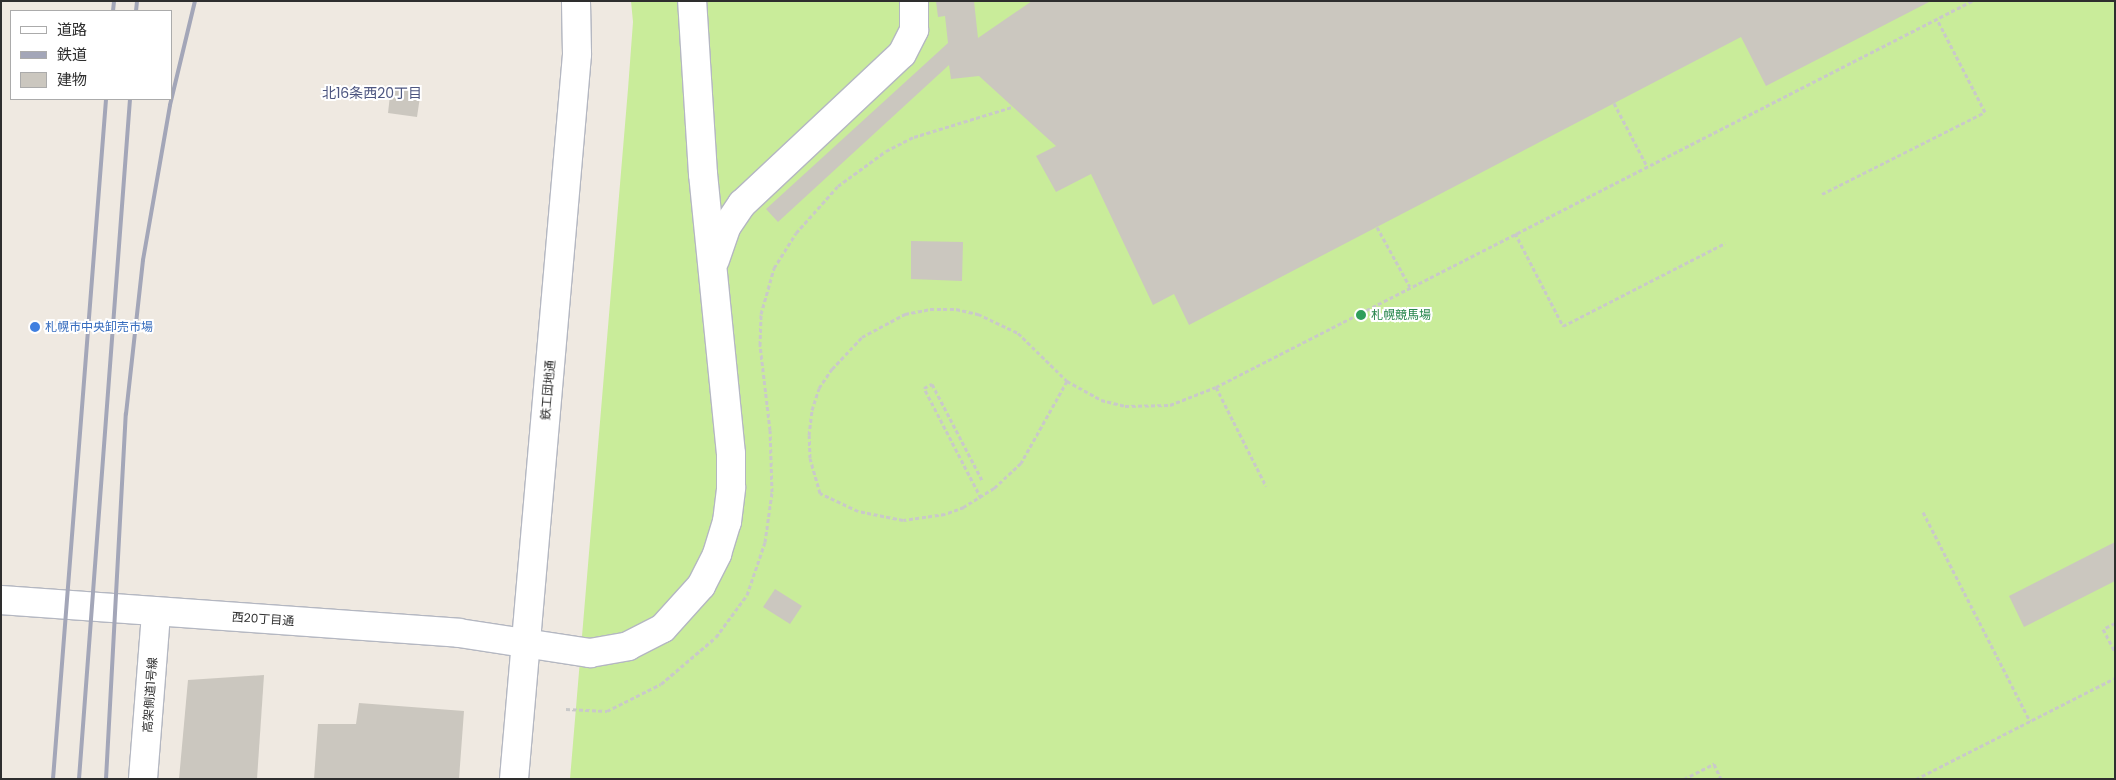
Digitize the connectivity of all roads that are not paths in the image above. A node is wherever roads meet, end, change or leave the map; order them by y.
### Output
1 (576, 1) edge
2 (692, 1) edge
3 (914, 1) edge
4 (712, 287) junction
5 (1, 600) edge
6 (156, 612) junction
7 (525, 644) junction
8 (143, 779) edge
9 (514, 779) edge

1 - 7 street, 鉄工団地通
2 - 4 street
3 - 4 street
4 - 7 street, 西20丁目通
5 - 6 street, 西20丁目通
6 - 7 street, 西20丁目通
6 - 8 street, 高架側道1号線
7 - 9 street, 鉄工団地通

